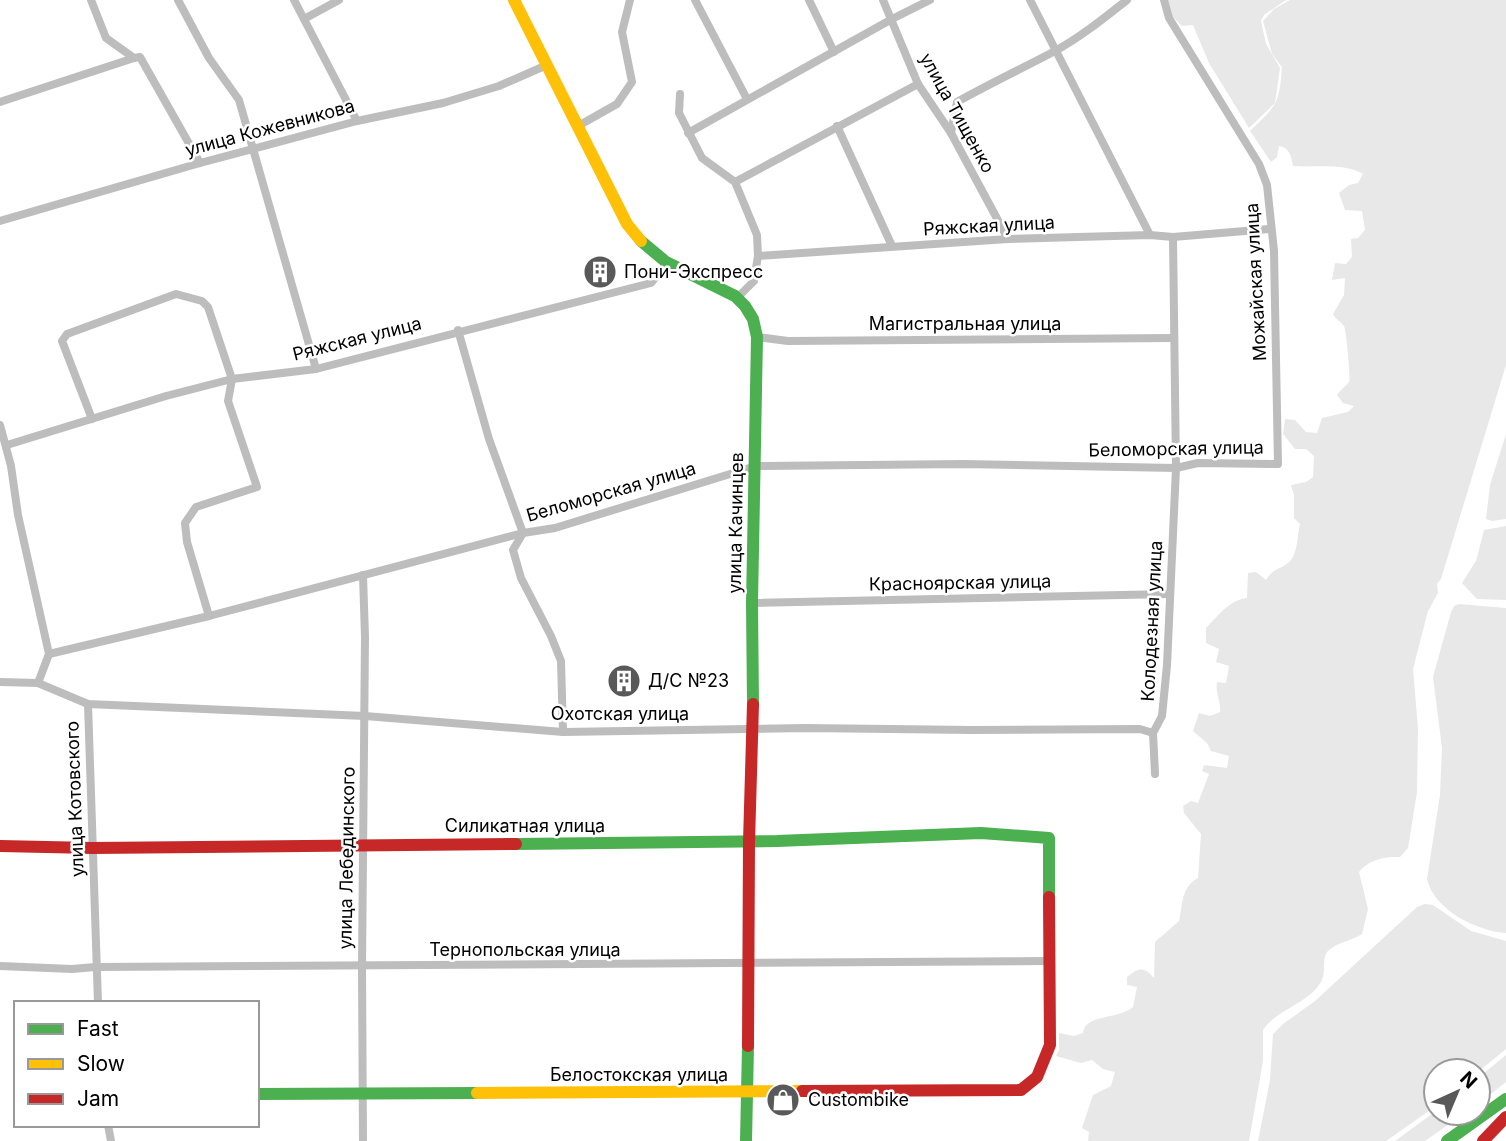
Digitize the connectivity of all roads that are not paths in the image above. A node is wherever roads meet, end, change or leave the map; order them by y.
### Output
1 (91, 0) edge
2 (178, 0) edge
3 (294, 0) edge
4 (339, 0) edge
5 (514, 0) edge
6 (630, 0) edge
7 (695, 0) edge
8 (809, 0) edge
9 (883, 0) edge
10 (930, 0) edge
11 (1030, 0) edge
12 (1127, 0) edge
13 (1164, 0) edge
14 (304, 19) junction
15 (892, 19) junction
16 (1056, 51) junction
17 (834, 52) junction
18 (134, 58) junction
19 (547, 65) junction
20 (918, 84) junction
21 (680, 94) dead end
22 (747, 99) junction
23 (0, 102) edge
24 (356, 121) junction
25 (578, 126) junction
26 (837, 126) junction
27 (688, 132) junction
28 (951, 133) junction
29 (254, 148) junction
30 (200, 163) junction
31 (735, 182) junction
32 (0, 221) edge
33 (1269, 229) junction
34 (1150, 234) junction
35 (1173, 237) junction
36 (1008, 239) junction
37 (892, 246) junction
38 (758, 256) junction
39 (667, 263) junction
40 (738, 298) junction
41 (458, 330) junction
42 (757, 337) junction
43 (1173, 338) junction
44 (316, 369) junction
45 (232, 379) junction
46 (92, 419) junction
47 (0, 425) edge
48 (6, 445) junction
49 (1278, 464) joint
50 (755, 466) junction
51 (1176, 468) junction
52 (523, 533) junction
53 (363, 575) junction
54 (1169, 594) junction
55 (752, 603) junction
56 (209, 616) junction
57 (48, 654) junction
58 (0, 682) edge
59 (38, 683) junction
60 (88, 704) junction
61 (365, 716) junction
62 (753, 729) junction
63 (563, 732) junction
64 (1153, 733) junction
65 (1155, 774) dead end
66 (749, 842) junction
67 (362, 844) junction
68 (0, 846) edge
69 (92, 848) junction
70 (1050, 961) junction
71 (750, 964) junction
72 (0, 967) edge
73 (95, 967) junction
74 (362, 967) junction
75 (98, 1001) edge
76 (362, 1093) junction
77 (747, 1093) junction
78 (259, 1094) edge
79 (1506, 1099) edge
80 (1506, 1117) edge
81 (363, 1141) edge
82 (746, 1141) edge
83 (1447, 1141) edge
84 (1482, 1141) edge

1 - 18 street
2 - 29 street
3 - 14 street
4 - 14 street
5 - 19 main road
6 - 25 street
7 - 22 street
8 - 17 street
9 - 15 street, улица Тищенко
10 - 15 street
11 - 16 street
12 - 16 street
13 - 33 street, Можайская улица
14 - 24 street
15 - 17 street
15 - 20 street, улица Тищенко
16 - 28 street
16 - 34 street
17 - 22 street
18 - 23 street
18 - 30 street
19 - 24 street, улица Кожевникова
19 - 25 main road
20 - 26 street
20 - 28 street, улица Тищенко
21 - 27 street
22 - 27 street
24 - 29 street, улица Кожевникова
25 - 39 main road
26 - 31 street
26 - 37 street
27 - 31 street
28 - 36 street, улица Тищенко
29 - 30 street, улица Кожевникова
29 - 44 street
30 - 32 street, улица Кожевникова
31 - 38 street
33 - 35 street, Ряжская улица
33 - 49 street, Можайская улица
34 - 35 street, Ряжская улица
34 - 36 street, Ряжская улица
35 - 43 street, Колодезная улица
36 - 37 street, Ряжская улица
37 - 38 street, Ряжская улица
38 - 40 street
39 - 40 main road
39 - 41 street, Ряжская улица
40 - 42 main road, улица Качинцев
41 - 44 street, Ряжская улица
41 - 52 street
42 - 43 street, Магистральная улица
42 - 50 main road, улица Качинцев
43 - 51 street, Колодезная улица
44 - 45 street, Ряжская улица
45 - 46 street, Ряжская улица
45 - 46 street
45 - 56 street
46 - 48 street, Ряжская улица
47 - 48 street
48 - 57 street
49 - 51 street, Беломорская улица
50 - 51 street, Беломорская улица
50 - 52 street, Беломорская улица
50 - 55 main road, улица Качинцев
51 - 54 street, Колодезная улица
52 - 53 street, Беломорская улица
52 - 63 street
53 - 56 street, Беломорская улица
53 - 61 street, улица Лебединского
54 - 55 street, Красноярская улица
54 - 64 street, Колодезная улица
55 - 62 main road, улица Качинцев
56 - 57 street, Беломорская улица
57 - 59 street
58 - 59 street
59 - 60 street, улица Котовского
60 - 61 street, Охотская улица
60 - 69 street, улица Котовского
61 - 63 street, Охотская улица
61 - 67 street, улица Лебединского
62 - 63 street, Охотская улица
62 - 64 street, Охотская улица
62 - 66 main road, улица Качинцев
64 - 65 street, Колодезная улица
66 - 67 main road, Силикатная улица
66 - 70 main road, Силикатная улица
66 - 71 main road, улица Качинцев
67 - 69 main road, Силикатная улица
67 - 74 street, улица Лебединского
68 - 69 main road, Силикатная улица
69 - 73 street, улица Котовского
70 - 71 street, Тернопольская улица
70 - 77 main road, Белостокская улица
71 - 74 street, Тернопольская улица
71 - 77 main road, улица Качинцев
72 - 73 street, Тернопольская улица
73 - 74 street, Тернопольская улица
73 - 75 street, улица Котовского
74 - 76 street, улица Лебединского
76 - 77 main road, Белостокская улица
76 - 78 main road, Белостокская улица
76 - 81 street, улица Лебединского
77 - 82 main road, улица Качинцев
79 - 83 main road
80 - 84 main road

